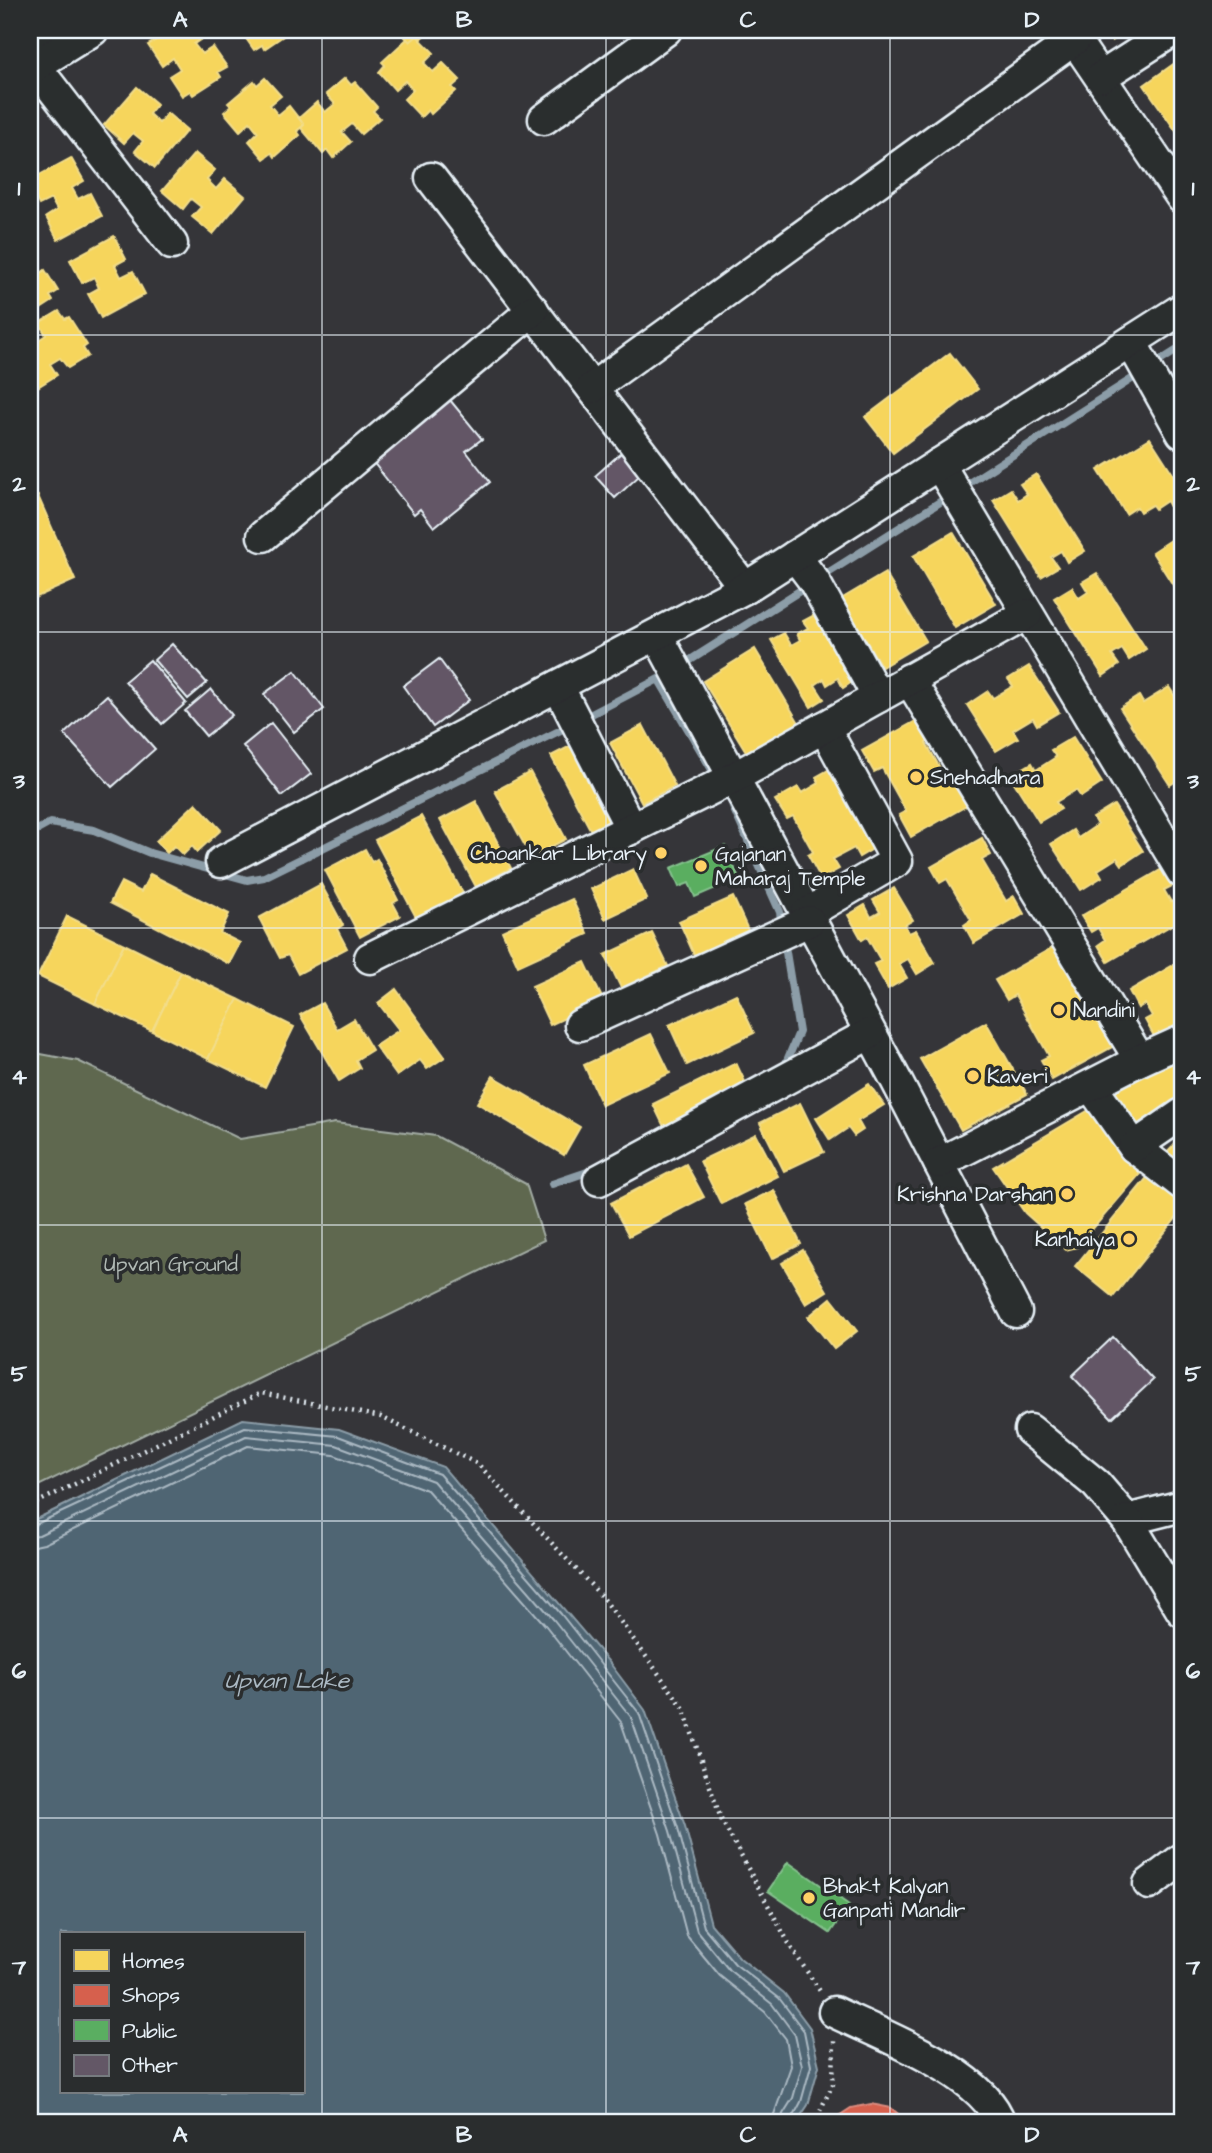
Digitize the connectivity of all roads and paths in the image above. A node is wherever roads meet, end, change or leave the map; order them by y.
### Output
1 (46, 30) edge
2 (93, 30) edge
3 (666, 30) edge
4 (1174, 30) edge
5 (1071, 35) edge
6 (32, 58) edge
7 (1101, 77) junction
8 (544, 119) dead end
9 (431, 178) dead end
10 (1182, 198) edge
11 (172, 244) dead end
12 (1182, 309) edge
13 (533, 310) junction
14 (1131, 342) junction
15 (592, 388) junction
16 (1182, 433) edge
17 (939, 464) junction
18 (263, 536) dead end
19 (795, 556) junction
20 (745, 588) junction
21 (1027, 614) junction
22 (657, 635) junction
23 (909, 679) junction
24 (558, 686) junction
25 (878, 697) junction
26 (824, 727) junction
27 (733, 778) junction
28 (631, 829) junction
29 (221, 862) dead end
30 (1182, 872) edge
31 (807, 917) junction
32 (370, 958) dead end
33 (580, 1025) dead end
34 (869, 1034) junction
35 (1182, 1041) edge
36 (1140, 1060) junction
37 (1091, 1086) junction
38 (1182, 1114) edge
39 (1134, 1147) junction
40 (939, 1163) junction
41 (599, 1180) dead end
42 (1182, 1184) edge
43 (1016, 1312) dead end
44 (1030, 1430) dead end
45 (30, 1506) edge
46 (1182, 1506) edge
47 (1127, 1520) junction
48 (1182, 1611) edge
49 (1182, 1859) edge
50 (1149, 1884) dead end
51 (834, 2012) junction
52 (814, 2123) edge
53 (1000, 2123) edge

1 - 6 street
2 - 6 street
3 - 8 street
4 - 7 street
5 - 7 street
5 - 15 street
6 - 11 street
7 - 10 street
9 - 13 street
12 - 14 street
13 - 15 street
13 - 18 street
14 - 16 street
14 - 17 street
15 - 20 street
17 - 19 street
17 - 21 street
19 - 20 street
19 - 25 street
20 - 22 street
21 - 23 street
21 - 30 street
22 - 24 street
22 - 27 street
23 - 25 street
23 - 36 street
24 - 28 street
24 - 29 street
25 - 26 street
26 - 27 street
26 - 31 street
27 - 28 street
27 - 31 street
28 - 32 street
31 - 33 street
31 - 34 street
34 - 40 street
34 - 41 street
35 - 36 street
36 - 37 street
37 - 39 street
37 - 40 street
38 - 39 street
39 - 42 street
40 - 43 street
44 - 47 street
45 - 51 path
46 - 47 street
47 - 48 street
49 - 50 street
51 - 52 path
51 - 53 street

